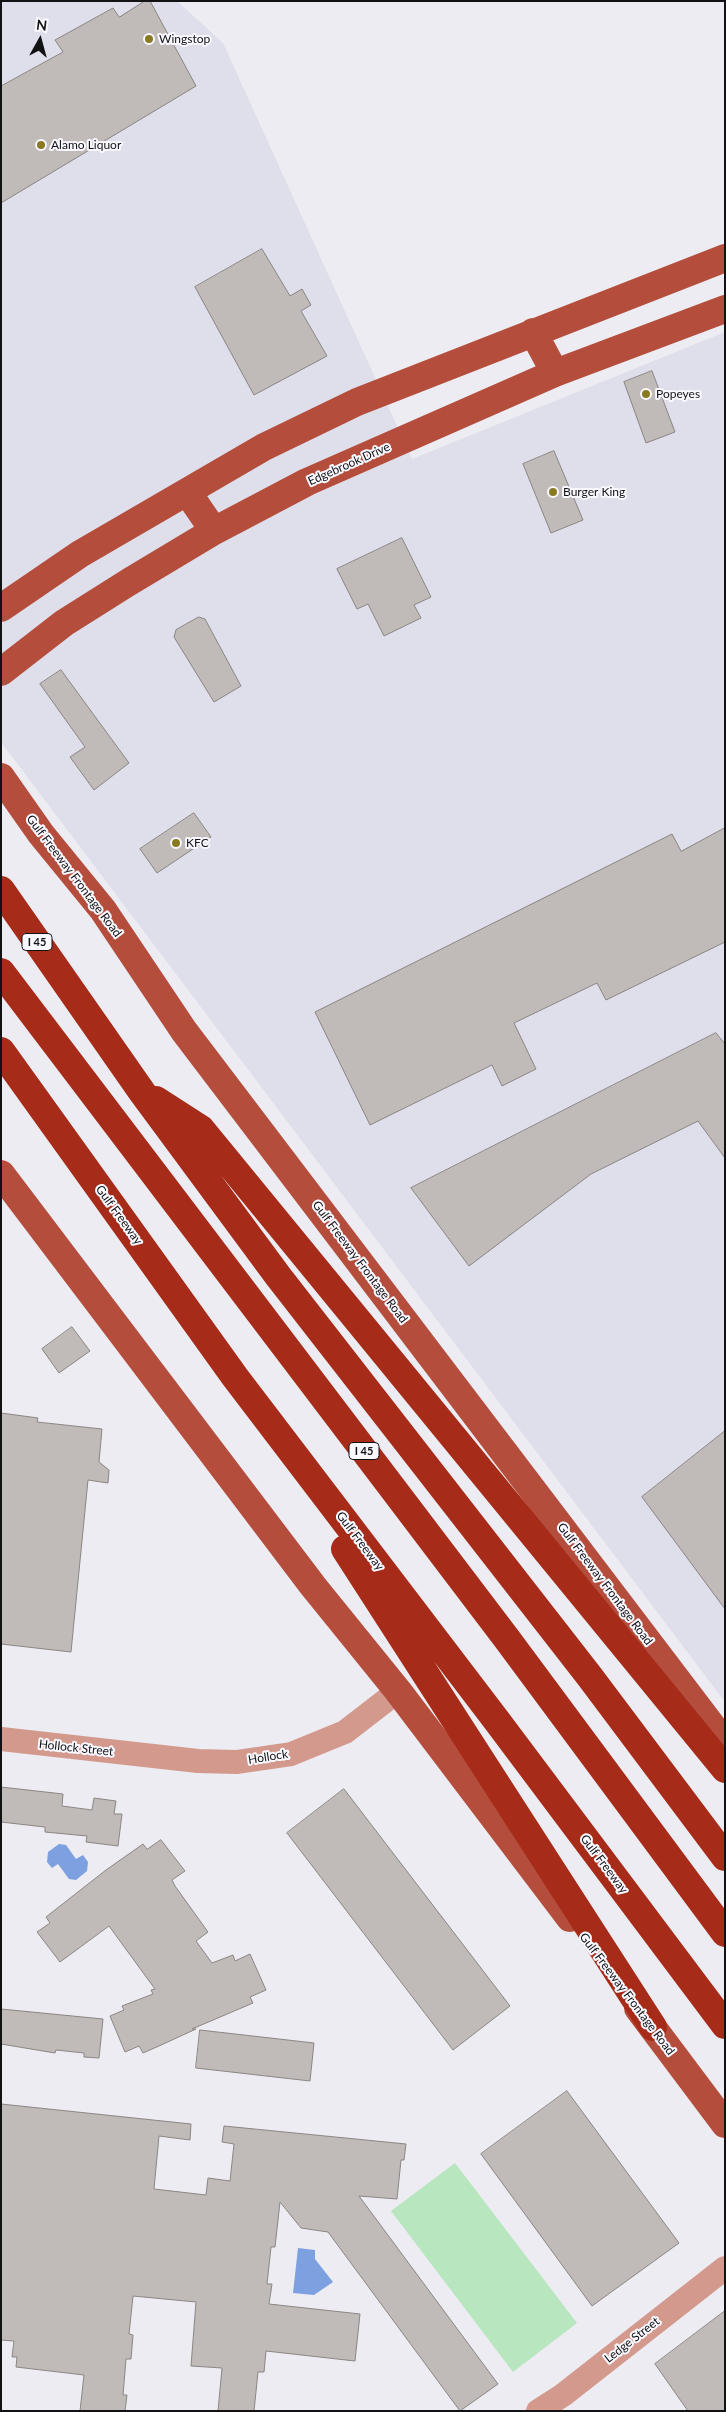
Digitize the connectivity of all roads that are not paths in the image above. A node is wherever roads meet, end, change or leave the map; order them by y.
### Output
1 (725, 258) edge
2 (725, 309) edge
3 (533, 332) junction
4 (555, 373) junction
5 (188, 493) junction
6 (214, 531) junction
7 (4, 605) edge
8 (25, 653) junction
9 (1, 672) edge
10 (1, 689) edge
11 (5, 784) edge
12 (1, 890) edge
13 (1, 972) edge
14 (1, 1051) edge
15 (142, 1092) junction
16 (1, 1174) edge
17 (235, 1378) junction
18 (398, 1691) junction
19 (1, 1739) edge
20 (725, 1742) edge
21 (150, 1756) joint
22 (725, 1769) edge
23 (725, 1858) edge
24 (725, 1933) edge
25 (725, 2025) edge
26 (653, 2027) junction
27 (725, 2124) edge
28 (725, 2268) edge
29 (569, 2403) edge
30 (538, 2411) edge

1 - 3 main road
2 - 4 main road, Edgebrook Drive
3 - 4 main road
3 - 5 main road
4 - 6 main road, Edgebrook Drive
5 - 6 main road
5 - 7 main road
6 - 8 main road, Edgebrook Drive
8 - 9 main road, Edgebrook Drive
8 - 10 main road
11 - 20 main road, Gulf Freeway Frontage Road
12 - 15 highway, I 45
13 - 24 highway, I 45
14 - 17 highway, Gulf Freeway
15 - 22 highway
15 - 23 highway, I 45
16 - 18 main road, Gulf Freeway Frontage Road
17 - 25 highway, Gulf Freeway
17 - 26 highway
18 - 21 street, Hollock
18 - 26 main road, Gulf Freeway Frontage Road
19 - 21 street, Hollock Street
26 - 27 main road, Gulf Freeway Frontage Road
28 - 29 street, Ledge Street
29 - 30 street, Ledge Street

